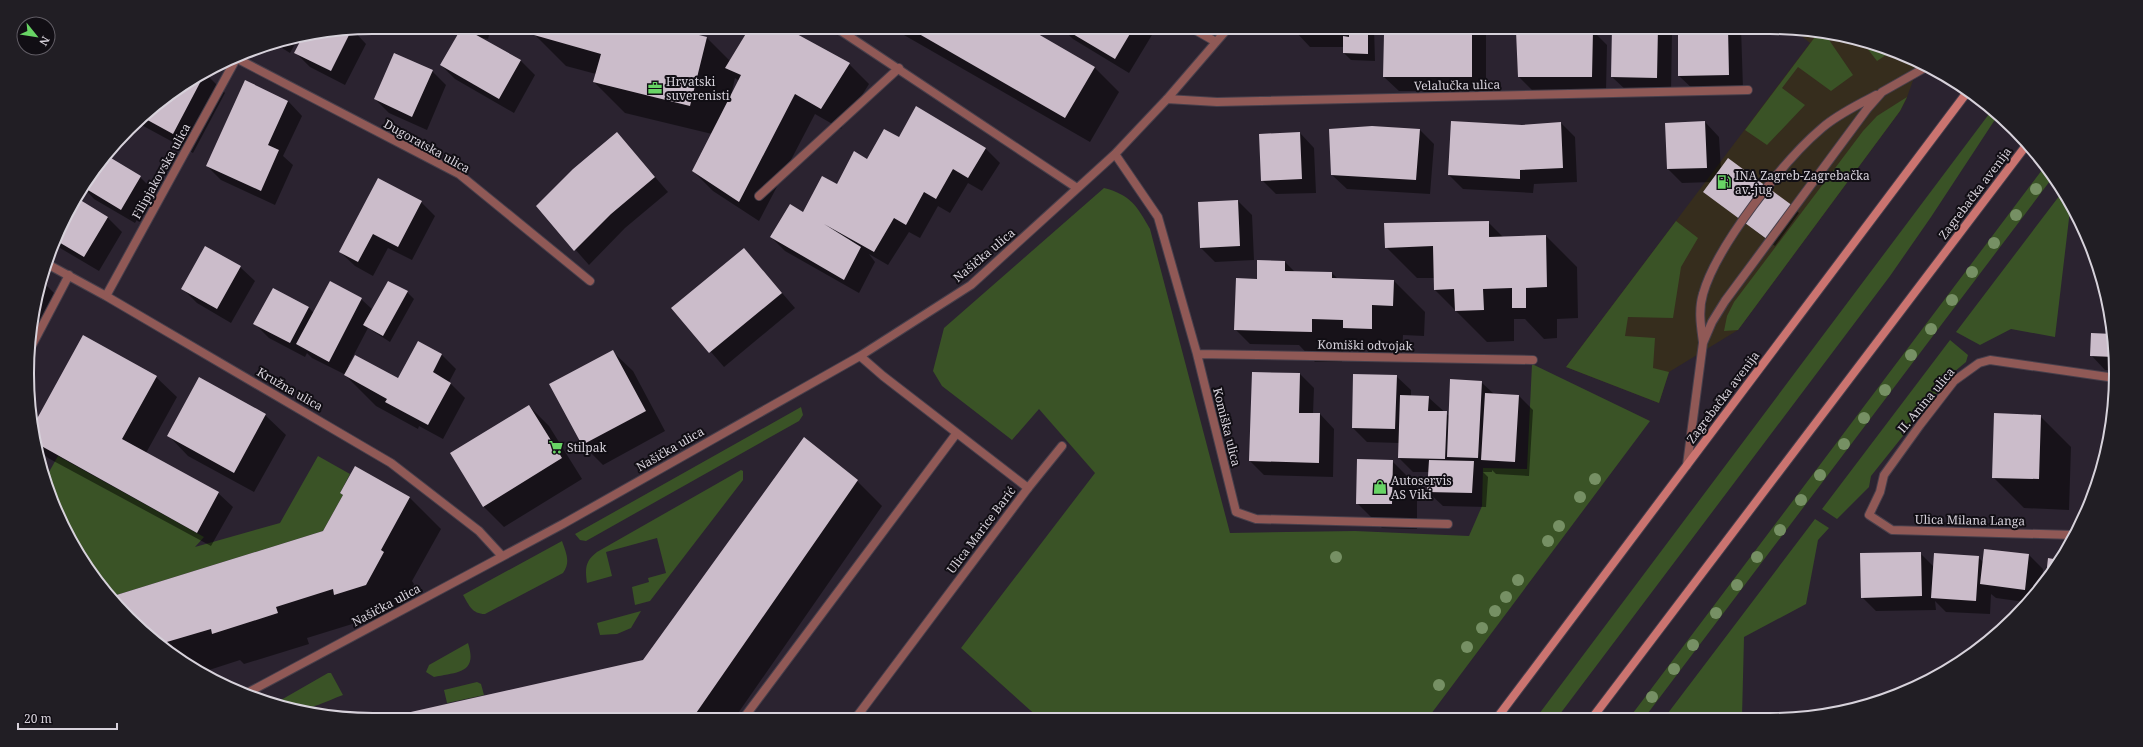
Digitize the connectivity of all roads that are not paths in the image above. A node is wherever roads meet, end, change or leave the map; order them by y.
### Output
1 (846, 34) edge
2 (1202, 34) edge
3 (1223, 34) edge
4 (1216, 42) junction
5 (241, 61) edge
6 (231, 66) edge
7 (899, 68) junction
8 (1921, 70) edge
9 (1748, 90) dead end
10 (1882, 92) junction
11 (1964, 96) edge
12 (1167, 99) junction
13 (2024, 149) edge
14 (1115, 154) junction
15 (1077, 188) junction
16 (759, 196) dead end
17 (51, 266) edge
18 (69, 276) junction
19 (590, 281) dead end
20 (106, 296) junction
21 (36, 337) edge
22 (1703, 343) junction
23 (1196, 354) junction
24 (860, 356) junction
25 (1533, 360) dead end
26 (2109, 377) edge
27 (956, 434) junction
28 (1062, 446) dead end
29 (1687, 466) junction
30 (1028, 488) junction
31 (1869, 515) joint
32 (1448, 524) dead end
33 (2068, 535) edge
34 (502, 556) junction
35 (252, 690) edge
36 (748, 713) edge
37 (859, 713) edge
38 (1501, 713) edge
39 (1598, 713) edge

1 - 7 street
2 - 4 street
3 - 4 street, Našička ulica
4 - 12 street, Našička ulica
5 - 19 street, Dugoratska ulica
6 - 20 street, Filipjakovska ulica
7 - 15 street
7 - 16 street
8 - 10 street
9 - 12 street, Velalučka ulica
10 - 22 street
10 - 22 street
11 - 29 main road, Zagrebačka avenija
12 - 14 street, Našička ulica
13 - 39 main road, Zagrebačka avenija
14 - 15 street, Našička ulica
14 - 23 street, Komiška ulica
15 - 24 street, Našička ulica
17 - 18 street, Kružna ulica
18 - 20 street, Kružna ulica
18 - 21 street
20 - 34 street, Kružna ulica
22 - 29 street
23 - 25 street, Komiški odvojak
23 - 32 street, Komiška ulica
24 - 27 street, Ulica Marice Barić
24 - 34 street, Našička ulica
26 - 31 street, II. Anina ulica
27 - 30 street, Ulica Marice Barić
27 - 36 street
28 - 30 street
29 - 38 main road, Zagrebačka avenija
30 - 37 street, Ulica Marice Barić
31 - 33 street, Ulica Milana Langa
34 - 35 street, Našička ulica

